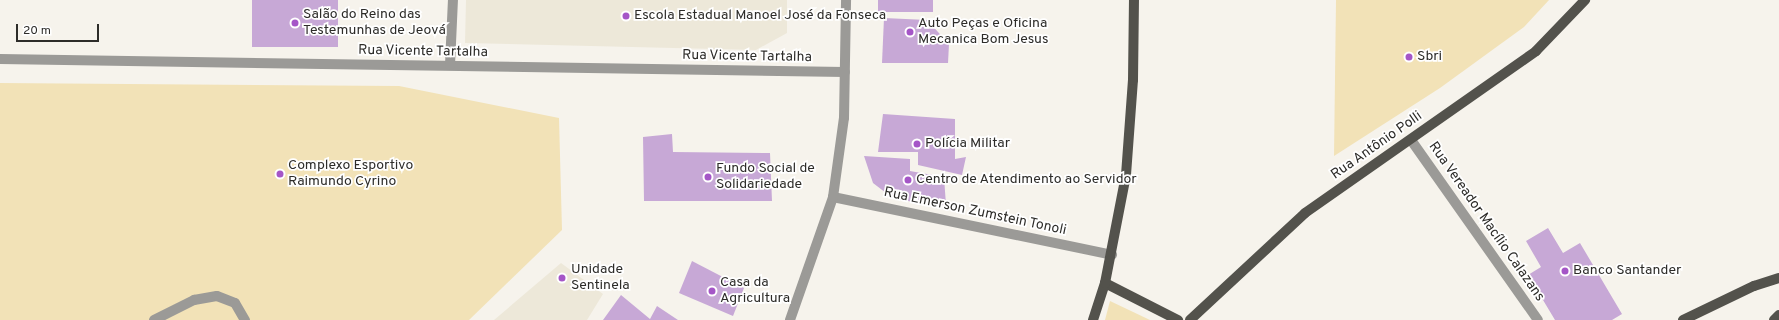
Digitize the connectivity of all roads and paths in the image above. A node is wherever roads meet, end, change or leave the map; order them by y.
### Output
1 (453, 0) edge
2 (846, 0) edge
3 (1134, 0) edge
4 (1585, 0) edge
5 (0, 59) edge
6 (450, 66) junction
7 (845, 72) junction
8 (1411, 140) junction
9 (833, 197) junction
10 (1112, 255) junction
11 (1779, 278) edge
12 (1105, 283) junction
13 (1779, 315) edge
14 (154, 320) edge
15 (245, 320) edge
16 (790, 320) edge
17 (1093, 320) edge
18 (1178, 320) edge
19 (1190, 320) edge
20 (1538, 320) edge
21 (1683, 320) edge
22 (1774, 320) edge

1 - 6 street
2 - 7 street
3 - 10 main road
4 - 8 main road, Rua Antônio Polli
5 - 6 street, Rua Vicente Tartalha
6 - 7 street, Rua Vicente Tartalha
7 - 9 street
8 - 19 main road, Rua Antônio Polli
8 - 20 street, Rua Vereador Macílio Calazans
9 - 10 street, Rua Emerson Zumstein Tonoli
9 - 16 street
10 - 12 main road
11 - 21 main road
12 - 17 main road
12 - 18 main road
13 - 22 main road
14 - 15 street

